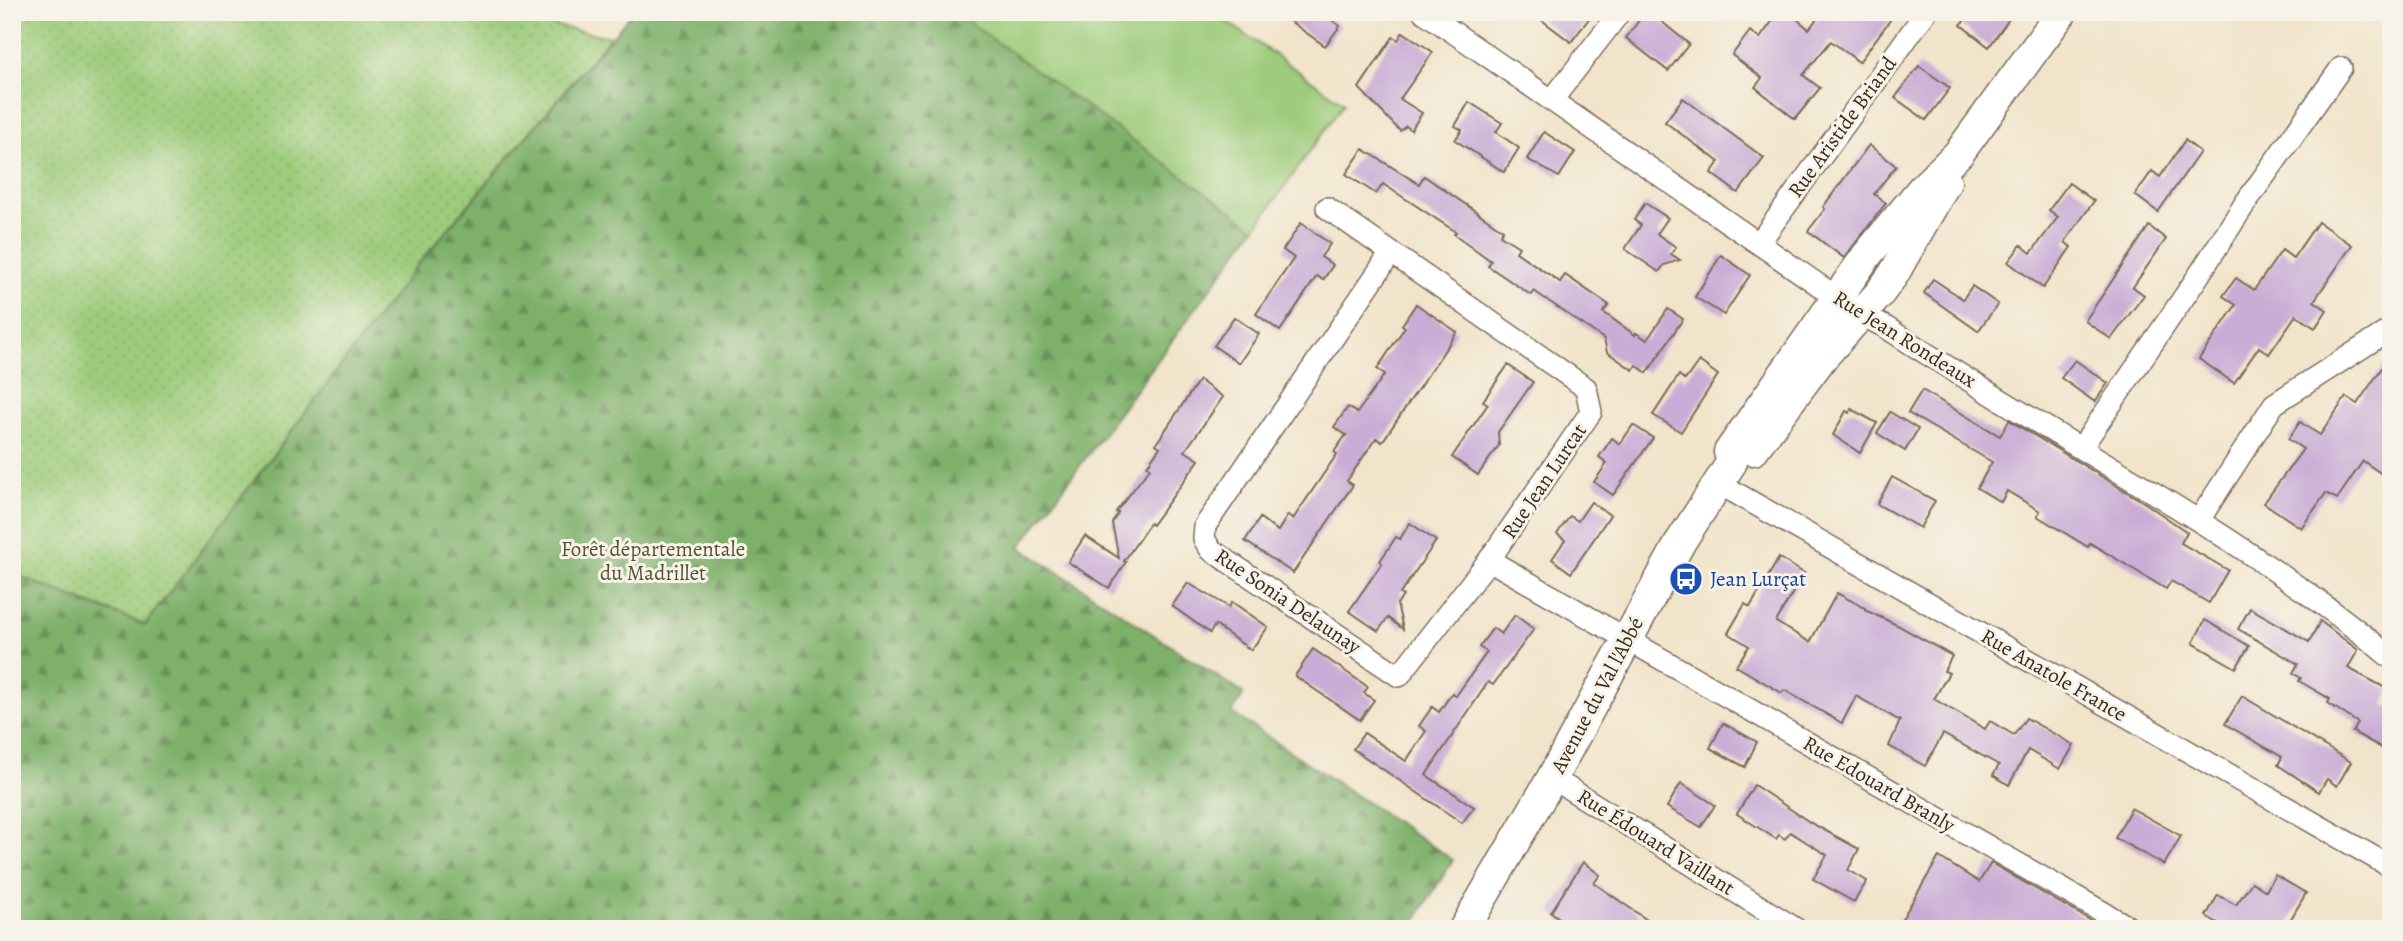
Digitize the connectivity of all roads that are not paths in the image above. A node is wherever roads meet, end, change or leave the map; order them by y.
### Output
1 (1424, 12) edge
2 (1620, 12) edge
3 (1926, 12) edge
4 (2062, 12) edge
5 (2341, 68) dead end
6 (1552, 100) junction
7 (1959, 153) junction
8 (1327, 208) dead end
9 (1759, 243) junction
10 (1391, 253) junction
11 (1836, 297) junction
12 (1862, 315) junction
13 (2388, 335) edge
14 (2081, 448) junction
15 (1725, 472) junction
16 (2199, 520) junction
17 (1489, 560) junction
18 (1626, 640) junction
19 (2391, 658) edge
20 (1552, 778) junction
21 (2391, 867) edge
22 (1474, 925) edge
23 (1796, 929) edge
24 (2132, 929) edge

1 - 6 street, Rue Jean Rondeaux
2 - 6 street
3 - 9 street, Rue Aristide Briand
4 - 7 main road
5 - 14 street
6 - 9 street, Rue Jean Rondeaux
7 - 11 main road
7 - 12 main road
8 - 10 street, Rue Jean Lurcat
9 - 11 street, Rue Jean Rondeaux
10 - 17 street, Rue Jean Lurcat
10 - 17 street, Rue Sonia Delaunay
11 - 12 street, Rue Jean Rondeaux
11 - 15 main road, Avenue du Val l'Abbé
12 - 14 street, Rue Jean Rondeaux
12 - 15 main road, Avenue du Val l'Abbé
13 - 16 street
14 - 16 street, Rue Jean Rondeaux
15 - 18 main road, Avenue du Val l'Abbé
15 - 21 street, Rue Anatole France
16 - 19 street, Rue Jean Rondeaux
17 - 18 street, Rue Jean Lurcat
18 - 20 main road, Avenue du Val l'Abbé
18 - 24 street, Rue Edouard Branly
20 - 22 main road, Avenue du Val l'Abbé
20 - 23 street, Rue Édouard Vaillant

